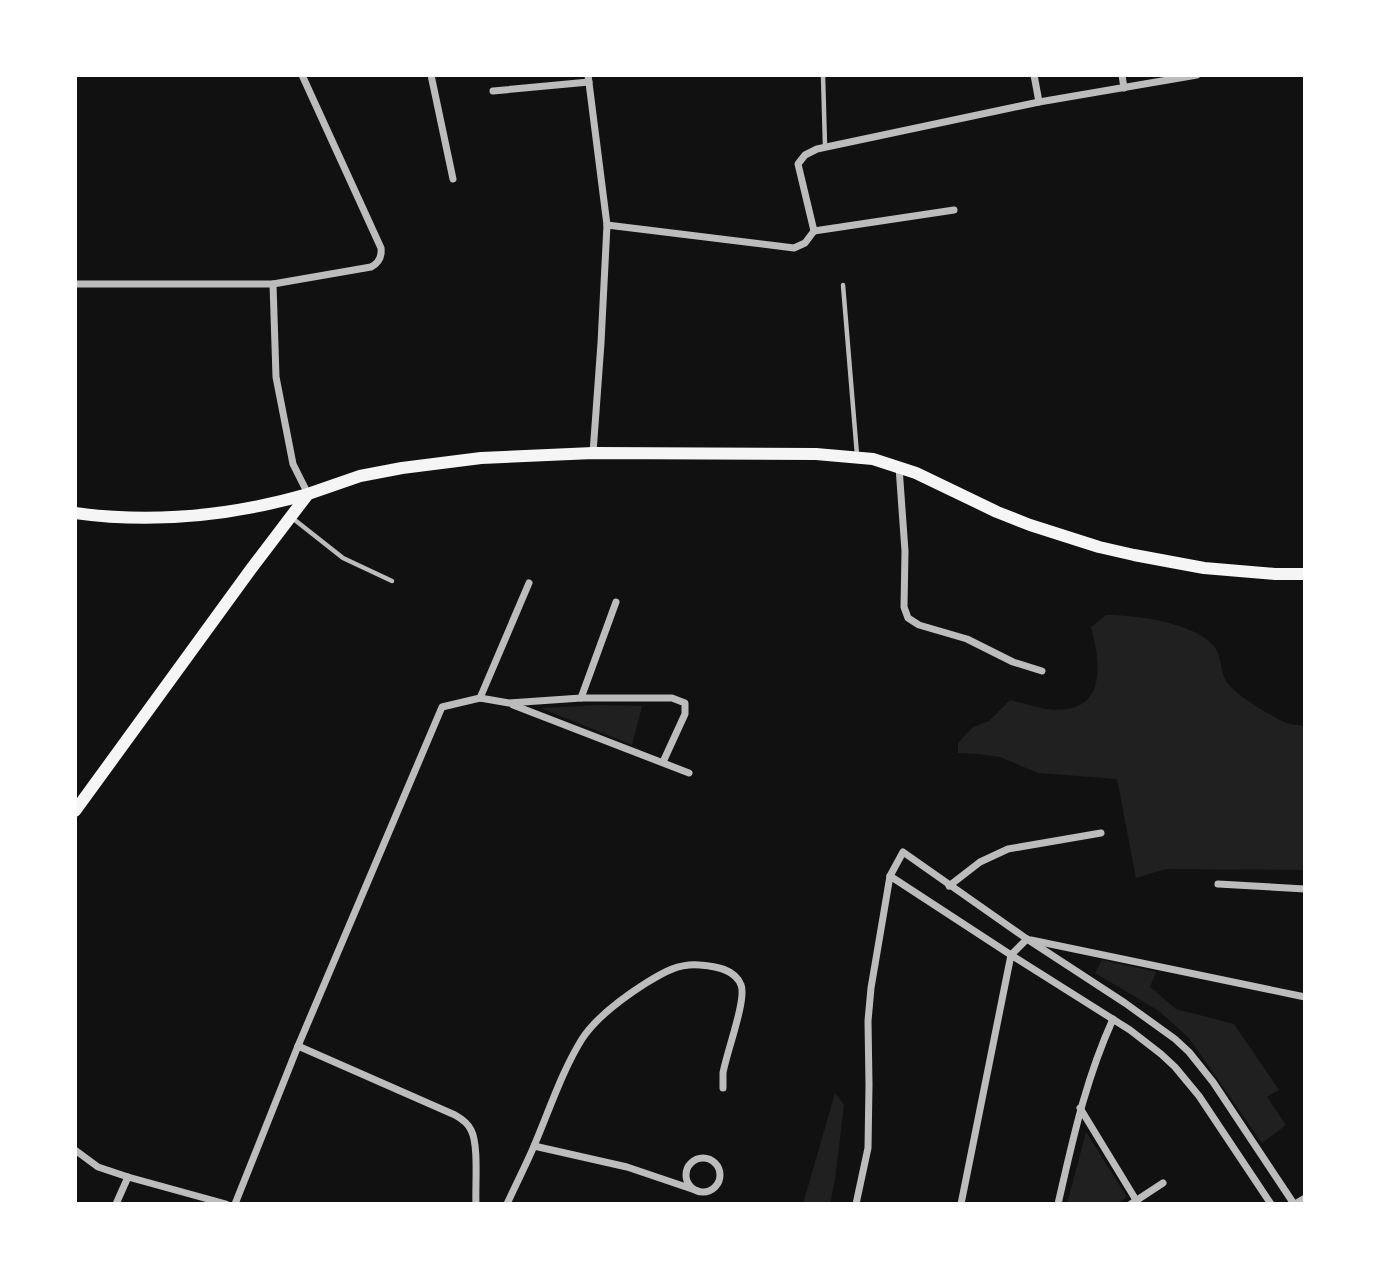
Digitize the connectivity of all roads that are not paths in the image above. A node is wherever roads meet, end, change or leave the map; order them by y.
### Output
1 (302, 75) edge
2 (431, 75) edge
3 (823, 75) edge
4 (1034, 75) edge
5 (1122, 75) edge
6 (1197, 75) edge
7 (589, 78) edge
8 (1124, 88) junction
9 (493, 91) dead end
10 (1039, 102) junction
11 (825, 147) junction
12 (453, 179) dead end
13 (954, 211) dead end
14 (607, 225) junction
15 (814, 231) junction
16 (75, 284) edge
17 (273, 284) junction
18 (843, 285) dead end
19 (593, 453) junction
20 (857, 458) junction
21 (899, 467) junction
22 (308, 494) junction
23 (75, 513) edge
24 (291, 517) junction
25 (1305, 574) edge
26 (392, 581) dead end
27 (529, 583) dead end
28 (617, 602) dead end
29 (1042, 671) dead end
30 (480, 698) junction
31 (581, 698) junction
32 (509, 703) junction
33 (663, 762) junction
34 (689, 773) dead end
35 (75, 811) edge
36 (1101, 833) dead end
37 (890, 876) junction
38 (1218, 884) dead end
39 (950, 886) junction
40 (1305, 888) edge
41 (1027, 939) junction
42 (1011, 955) junction
43 (1305, 997) edge
44 (1113, 1019) junction
45 (298, 1046) junction
46 (723, 1088) dead end
47 (1080, 1108) junction
48 (534, 1146) junction
49 (75, 1150) edge
50 (128, 1177) junction
51 (1163, 1183) dead end
52 (698, 1191) junction
53 (1305, 1198) edge
54 (204, 1201) edge
55 (1134, 1202) edge
56 (223, 1203) edge
57 (116, 1204) edge
58 (235, 1204) edge
59 (476, 1204) edge
60 (507, 1204) edge
61 (856, 1204) edge
62 (961, 1204) edge
63 (1058, 1204) edge
64 (1271, 1204) edge
65 (1295, 1204) edge

1 - 17 street
2 - 12 street
3 - 11 lane
4 - 10 street
5 - 8 street
6 - 8 street
7 - 9 street
7 - 14 street
8 - 10 street
10 - 11 street
11 - 15 street
13 - 15 street
14 - 15 street
14 - 19 street
16 - 17 street
17 - 22 street
18 - 20 lane
19 - 20 main road
19 - 22 main road
20 - 21 main road
21 - 25 main road
21 - 29 street
22 - 23 main road
22 - 24 main road
24 - 26 lane
24 - 35 main road
27 - 30 street
28 - 31 street
30 - 32 street
30 - 45 street
31 - 32 street
31 - 33 street
32 - 33 street
33 - 34 street
36 - 39 street
37 - 39 street
37 - 42 street
37 - 61 street
38 - 40 street
39 - 41 street
41 - 42 street
41 - 43 street
41 - 65 street
42 - 44 street
42 - 62 street
44 - 47 street
44 - 64 street
45 - 58 street
45 - 59 street
46 - 48 street
47 - 55 street
47 - 63 street
48 - 52 street
48 - 60 street
49 - 50 street
50 - 54 street
50 - 57 street
51 - 55 street
52 - 52 street
53 - 65 street
54 - 56 street

